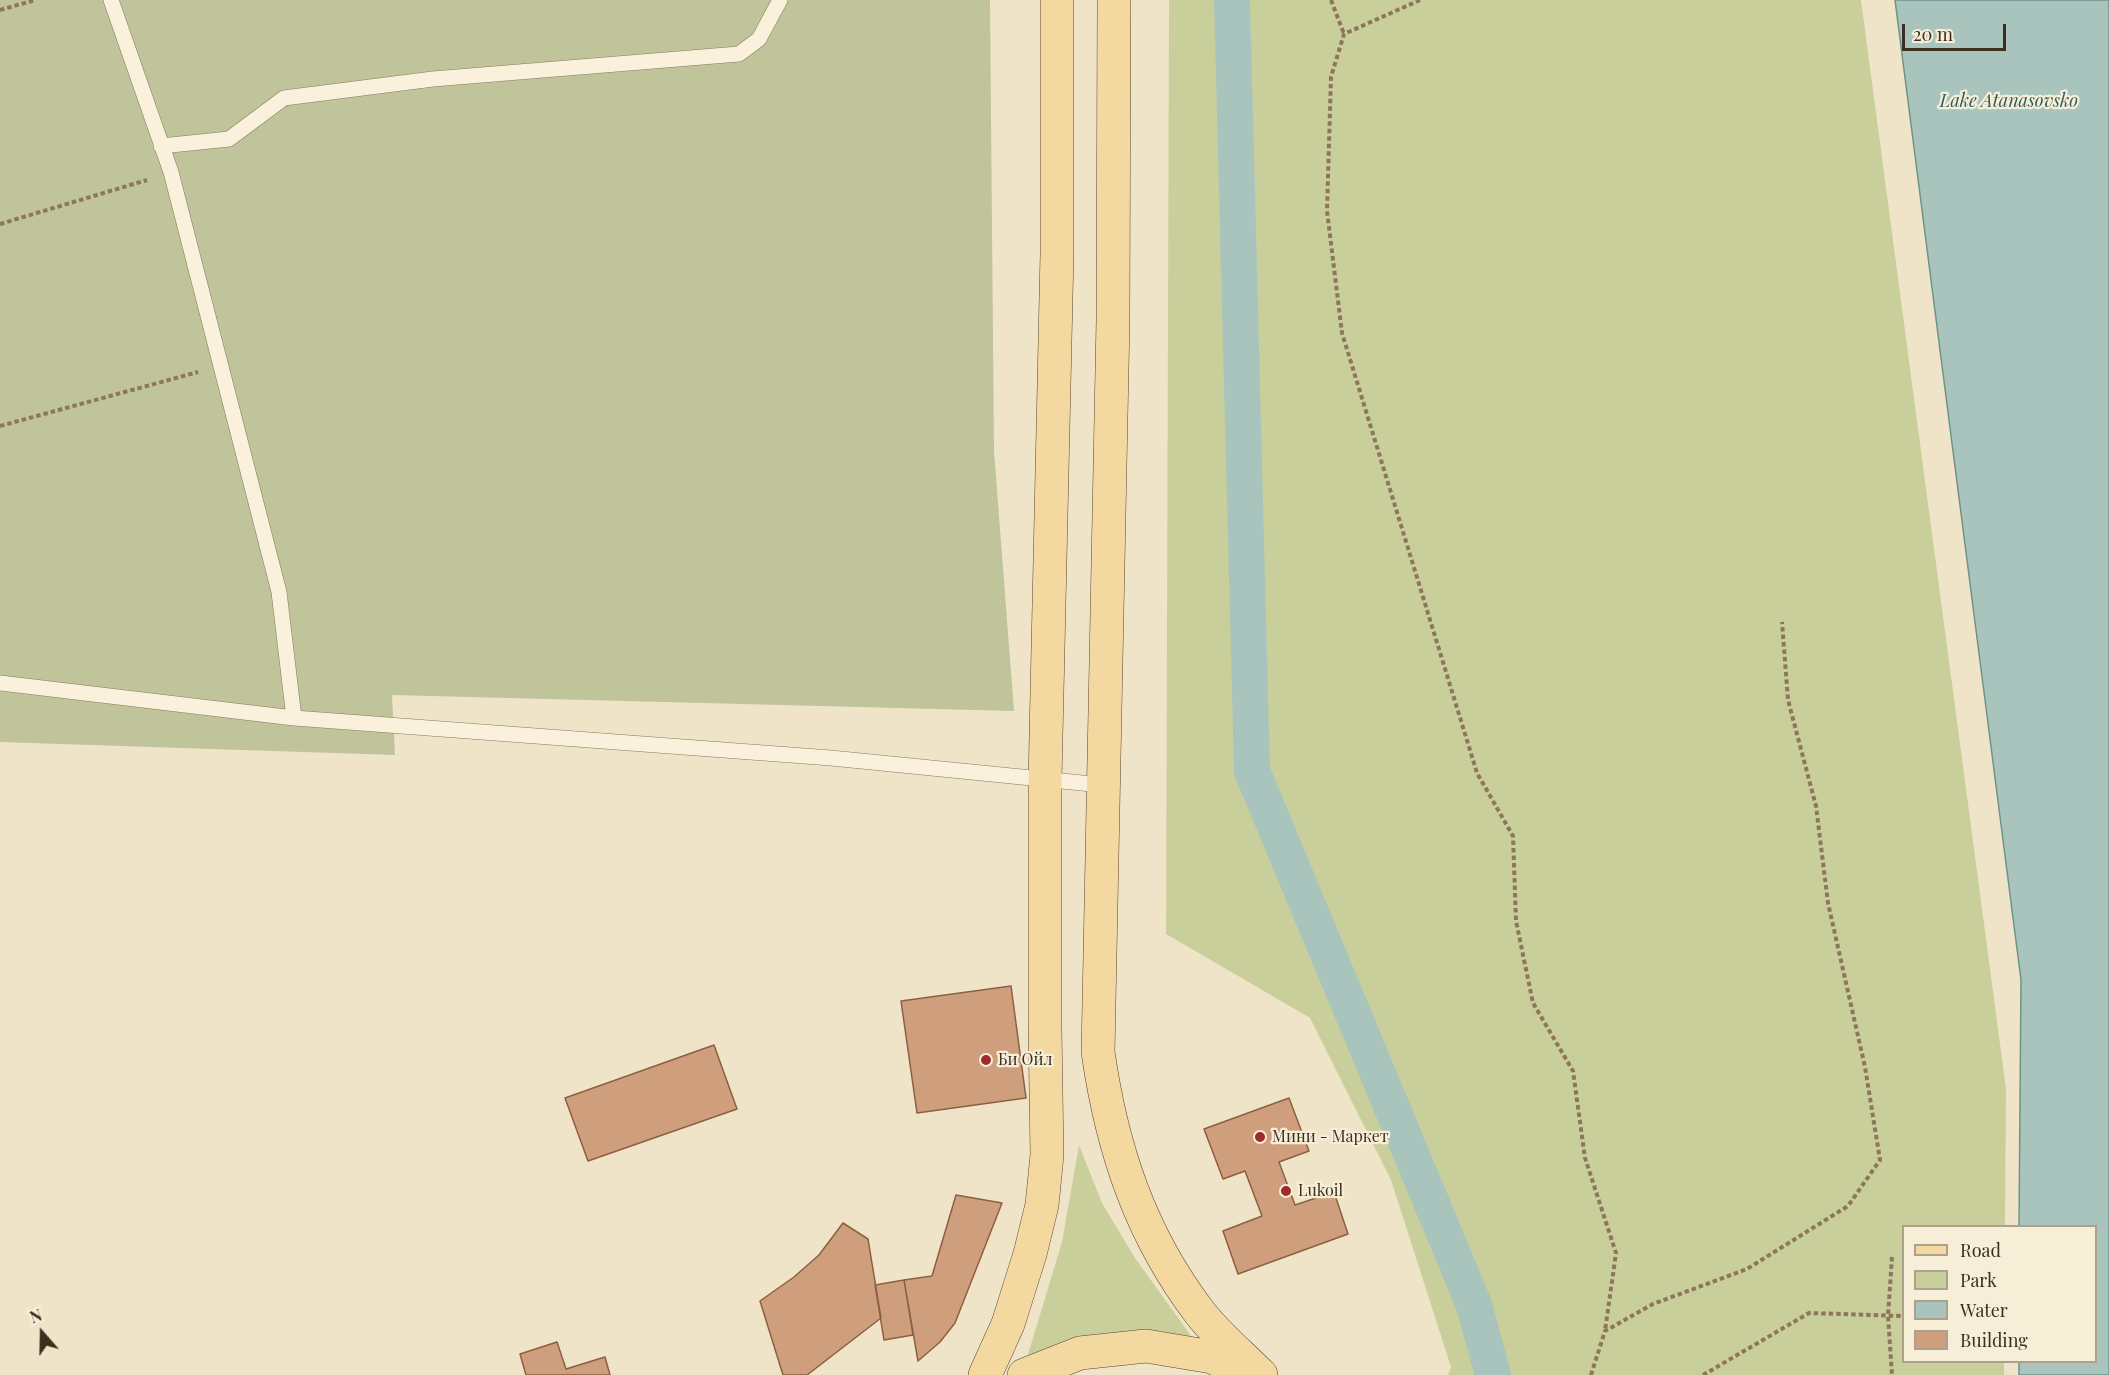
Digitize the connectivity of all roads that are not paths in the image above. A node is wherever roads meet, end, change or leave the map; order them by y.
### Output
1 (111, 0) edge
2 (780, 0) edge
3 (1057, 0) edge
4 (1114, 0) edge
5 (161, 146) junction
6 (0, 682) edge
7 (294, 718) junction
8 (1045, 780) junction
9 (1102, 785) junction
10 (985, 1375) edge
11 (1024, 1375) edge
12 (1249, 1375) edge
13 (1261, 1375) edge

1 - 5 lane
2 - 5 lane
3 - 8 main road
4 - 9 main road
5 - 7 lane
6 - 7 lane
7 - 8 lane
8 - 9 lane
8 - 10 main road
9 - 13 main road
11 - 12 main road

